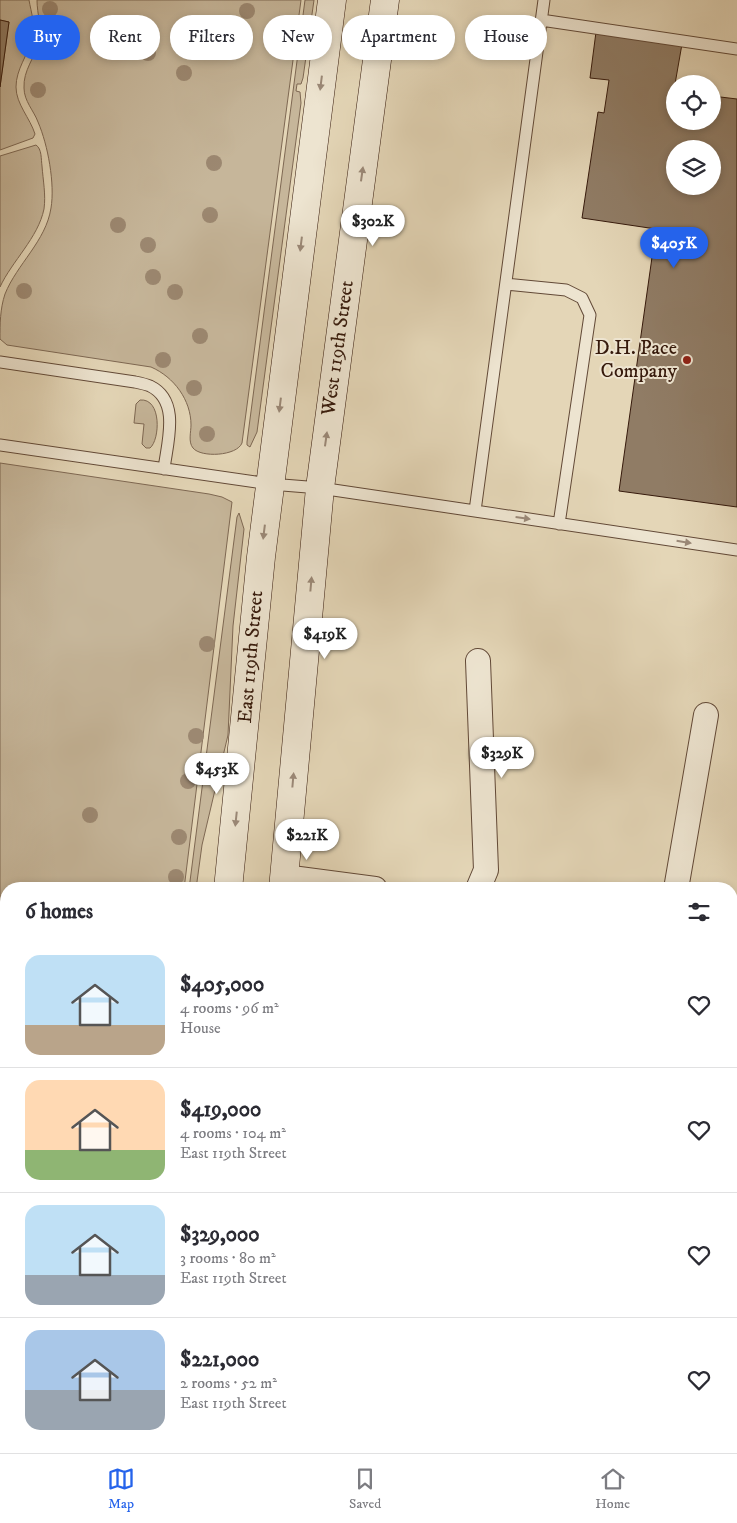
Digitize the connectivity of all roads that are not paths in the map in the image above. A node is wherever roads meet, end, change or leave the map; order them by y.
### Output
1 (332, 0) edge
2 (385, 0) edge
3 (544, 0) edge
4 (542, 15) edge
5 (547, 21) edge
6 (737, 49) edge
7 (536, 60) edge
8 (506, 284) junction
9 (0, 362) edge
10 (0, 445) edge
11 (164, 468) junction
12 (270, 484) junction
13 (320, 488) junction
14 (475, 511) junction
15 (559, 524) junction
16 (737, 550) edge
17 (478, 661) dead end
18 (706, 714) dead end
19 (229, 882) edge
20 (284, 882) edge
21 (481, 882) edge
22 (677, 882) edge

1 -> 12 main road
13 -> 2 main road, West 119th Street
3 - 4 lane
5 - 6 lane
7 - 8 lane
8 - 14 lane
8 - 15 lane
9 - 11 lane
10 - 11 lane
11 - 12 lane
12 - 13 lane
12 -> 19 main road, East 119th Street
13 - 14 lane
20 -> 13 main road
14 -> 15 lane
15 -> 16 lane
17 - 21 street
18 - 22 street

